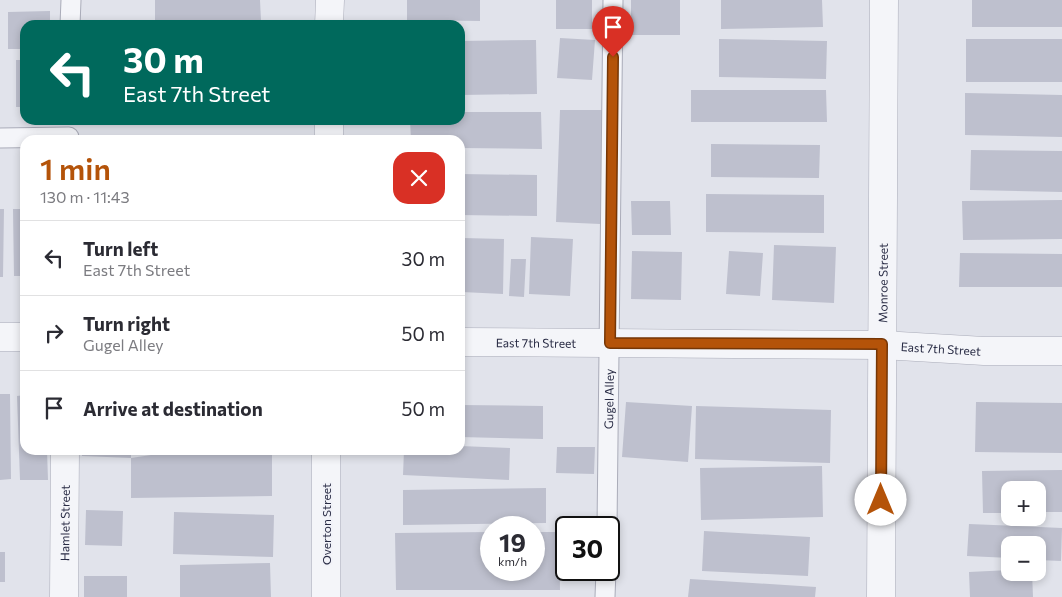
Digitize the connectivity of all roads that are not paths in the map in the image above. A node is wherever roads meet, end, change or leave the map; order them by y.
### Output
1 (71, 0) edge
2 (330, 0) edge
3 (614, 0) edge
4 (884, 0) edge
5 (70, 20) edge
6 (329, 20) edge
7 (69, 132) edge
8 (34, 135) edge
9 (20, 136) edge
10 (0, 138) edge
11 (0, 337) edge
12 (20, 337) edge
13 (465, 342) edge
14 (610, 343) junction
15 (882, 344) junction
16 (1062, 351) edge
17 (65, 455) edge
18 (326, 455) edge
19 (606, 516) edge
20 (606, 581) edge
21 (64, 597) edge
22 (326, 597) edge
23 (606, 597) edge
24 (881, 597) edge

1 - 5 lane
2 - 6 street
3 - 14 lane, Gugel Alley
4 - 15 street, Monroe Street
7 - 8 lane
9 - 10 lane
11 - 12 street
13 - 14 street, East 7th Street
14 - 15 street, East 7th Street
14 - 19 lane, Gugel Alley
15 - 16 street, East 7th Street
15 - 24 street, Monroe Street
17 - 21 street, Hamlet Street
18 - 22 street, Overton Street
20 - 23 lane

